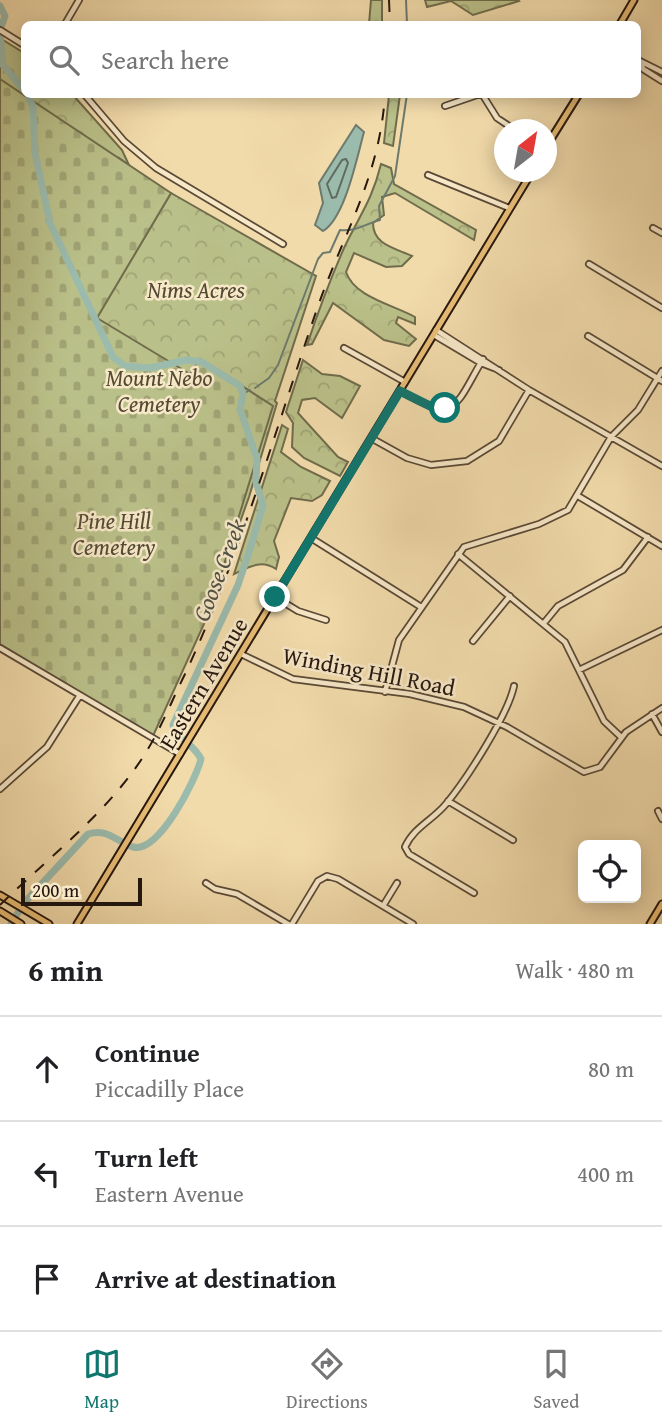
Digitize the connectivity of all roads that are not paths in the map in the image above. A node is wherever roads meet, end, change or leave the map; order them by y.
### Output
1 (79, 0) edge
2 (635, 0) edge
3 (67, 21) edge
4 (622, 21) edge
5 (0, 30) edge
6 (21, 43) edge
7 (641, 62) edge
8 (641, 65) edge
9 (662, 72) edge
10 (662, 81) edge
11 (87, 98) edge
12 (469, 98) edge
13 (484, 98) edge
14 (577, 98) edge
15 (445, 106) dead end
16 (498, 119) edge
17 (557, 130) edge
18 (428, 175) dead end
19 (525, 182) edge
20 (509, 208) junction
21 (653, 228) dead end
22 (662, 233) edge
23 (283, 244) dead end
24 (589, 264) dead end
25 (662, 308) edge
26 (435, 332) junction
27 (588, 337) dead end
28 (344, 348) dead end
29 (482, 361) junction
30 (662, 371) edge
31 (660, 380) edge
32 (405, 382) junction
33 (529, 390) junction
34 (400, 391) junction
35 (611, 437) junction
36 (371, 439) junction
37 (662, 466) edge
38 (578, 496) junction
39 (311, 537) junction
40 (648, 537) junction
41 (662, 546) edge
42 (458, 554) junction
43 (510, 596) junction
44 (275, 597) junction
45 (421, 607) junction
46 (326, 620) dead end
47 (544, 623) junction
48 (662, 630) edge
49 (473, 641) dead end
50 (0, 648) edge
51 (241, 654) junction
52 (579, 670) junction
53 (514, 686) dead end
54 (385, 692) junction
55 (80, 695) junction
56 (662, 708) edge
57 (652, 714) junction
58 (498, 722) junction
59 (662, 732) edge
60 (621, 737) junction
61 (180, 754) junction
62 (0, 789) edge
63 (448, 802) junction
64 (658, 811) dead end
65 (662, 819) edge
66 (513, 840) dead end
67 (206, 883) dead end
68 (397, 883) dead end
69 (474, 893) dead end
70 (0, 895) edge
71 (662, 904) edge
72 (383, 906) junction
73 (2, 912) edge
74 (21, 924) edge
75 (49, 924) edge
76 (77, 924) edge
77 (290, 924) edge
78 (412, 924) edge
79 (650, 924) edge

1 - 3 street
2 - 4 main road
5 - 6 street
7 - 9 street
8 - 10 street
11 - 23 street
12 - 15 street
13 - 16 street
14 - 17 main road
18 - 20 street
19 - 20 main road, Eastern Avenue
20 - 26 main road, Eastern Avenue
21 - 22 street
24 - 25 street
26 - 29 street
26 - 32 main road, Eastern Avenue
27 - 31 street
28 - 32 street
29 - 33 street
29 - 34 street
30 - 31 street
31 - 35 street
32 - 34 main road, Eastern Avenue
33 - 35 street
33 - 36 street
34 - 36 main road, Eastern Avenue
35 - 37 street
35 - 38 street
36 - 39 main road, Eastern Avenue
38 - 40 street
38 - 42 street
39 - 44 main road, Eastern Avenue
39 - 45 street
40 - 41 street
40 - 47 street
42 - 43 street
42 - 45 street
43 - 47 street
43 - 49 street
44 - 46 street
44 - 51 main road, Eastern Avenue
45 - 54 street
47 - 52 street
48 - 52 street
50 - 55 street
51 - 54 street, Winding Hill Road
51 - 61 main road, Eastern Avenue
52 - 60 street
53 - 58 street
54 - 58 street, Winding Hill Road
55 - 61 street
55 - 62 street
56 - 57 street, Winding Hill Road
57 - 59 street
57 - 60 street, Winding Hill Road
58 - 60 street, Winding Hill Road
58 - 63 street
61 - 76 main road, Eastern Avenue
63 - 66 street
63 - 69 street
64 - 65 street
67 - 77 street
68 - 72 street
70 - 75 main road
71 - 79 main road
72 - 77 street
72 - 78 street
73 - 74 main road

